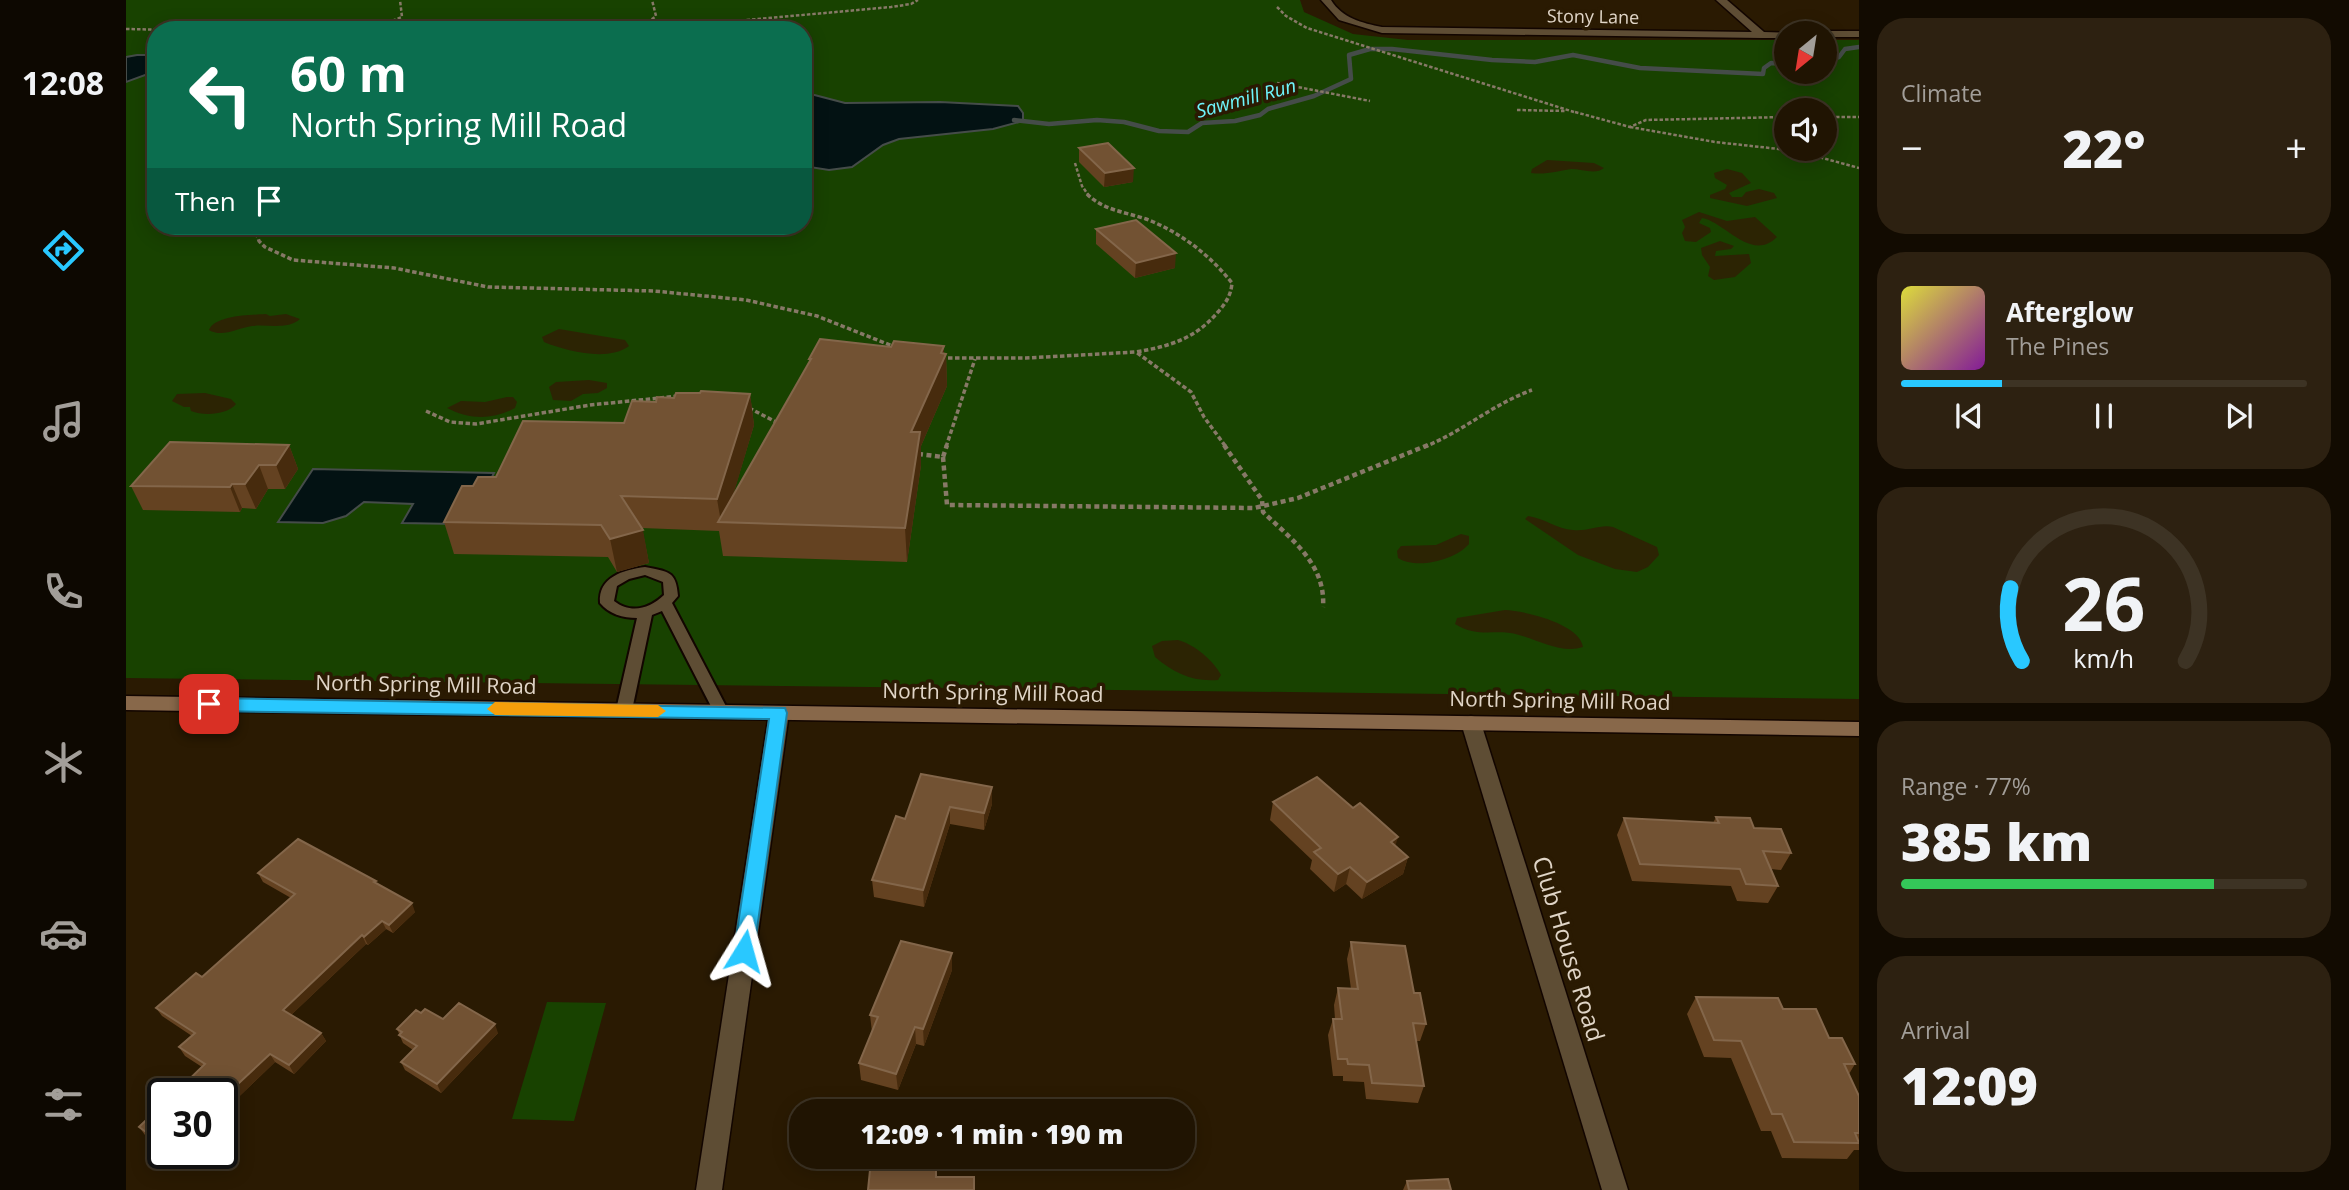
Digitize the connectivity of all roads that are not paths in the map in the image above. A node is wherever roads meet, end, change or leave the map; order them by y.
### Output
1 (1326, 0) edge
2 (1721, 0) edge
3 (1838, 34) edge
4 (1859, 34) edge
5 (1762, 35) junction
6 (1774, 35) edge
7 (665, 603) junction
8 (645, 613) junction
9 (126, 703) edge
10 (624, 710) junction
11 (721, 712) junction
12 (779, 713) junction
13 (1471, 723) junction
14 (1859, 729) edge
15 (709, 1190) edge
16 (1615, 1190) edge

1 - 5 street, Stony Lane
2 - 5 street
3 - 4 street
5 - 6 street, Stony Lane
7 - 8 lane
7 - 8 lane
7 - 11 lane
8 - 10 lane
9 - 10 street, North Spring Mill Road
10 - 11 street, North Spring Mill Road
11 - 12 street, North Spring Mill Road
12 - 13 street, North Spring Mill Road
12 - 15 street
13 - 14 street, North Spring Mill Road
13 - 16 street, Club House Road

